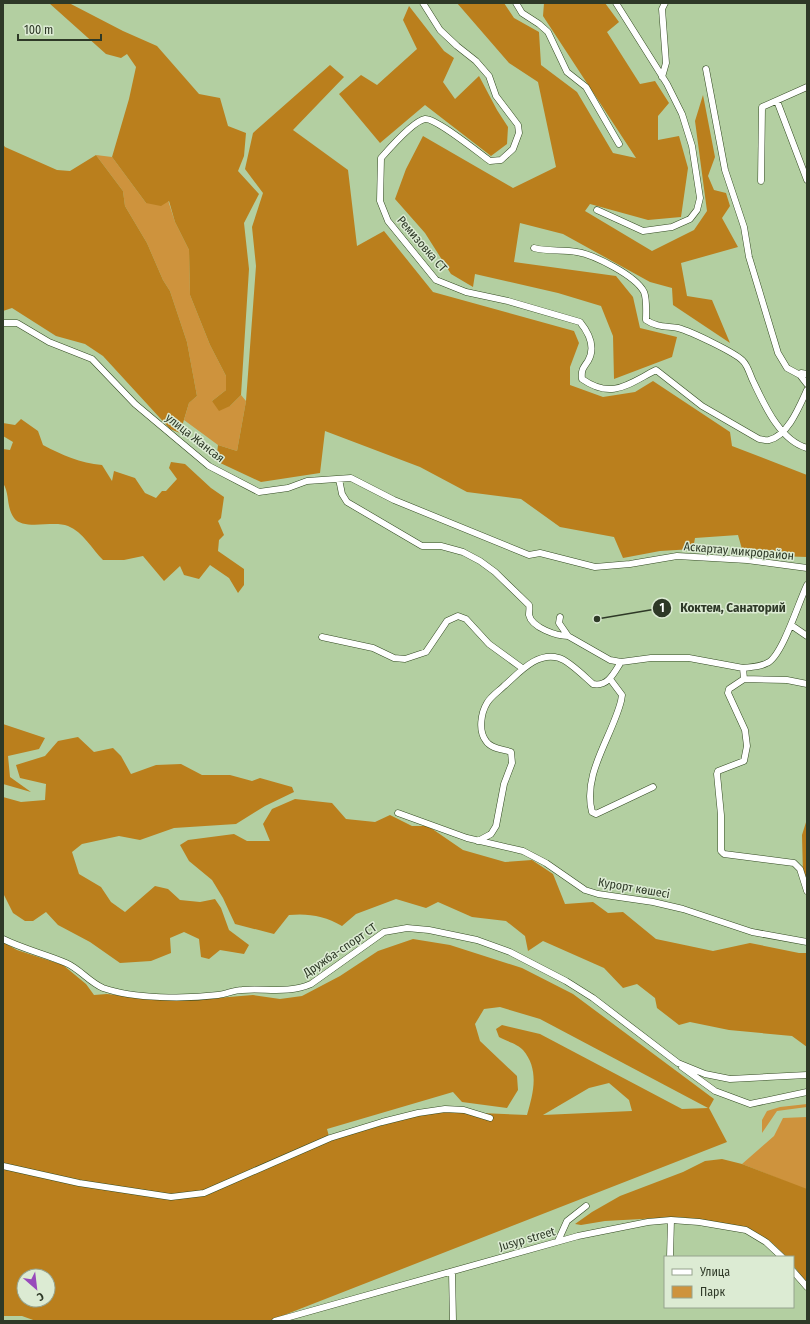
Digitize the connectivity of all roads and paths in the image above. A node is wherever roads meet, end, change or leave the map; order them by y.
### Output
1 (423, 3) edge
2 (516, 3) edge
3 (616, 3) edge
4 (665, 3) edge
5 (706, 69) dead end
6 (662, 77) junction
7 (807, 87) edge
8 (776, 101) junction
9 (619, 144) dead end
10 (807, 180) edge
11 (761, 181) dead end
12 (597, 210) dead end
13 (534, 248) dead end
14 (3, 323) edge
15 (807, 374) edge
16 (800, 375) junction
17 (807, 384) edge
18 (807, 390) edge
19 (781, 433) junction
20 (807, 448) edge
21 (338, 479) junction
22 (528, 555) joint
23 (807, 568) edge
24 (807, 585) edge
25 (560, 617) dead end
26 (791, 625) junction
27 (568, 636) junction
28 (807, 636) edge
29 (322, 637) dead end
30 (621, 662) junction
31 (522, 668) junction
32 (743, 668) junction
33 (744, 678) junction
34 (610, 679) junction
35 (807, 684) edge
36 (654, 787) dead end
37 (398, 813) dead end
38 (478, 841) junction
39 (807, 891) edge
40 (3, 939) edge
41 (807, 942) edge
42 (678, 1063) junction
43 (807, 1075) edge
44 (807, 1092) edge
45 (490, 1118) dead end
46 (3, 1166) edge
47 (586, 1206) dead end
48 (671, 1220) junction
49 (558, 1241) junction
50 (670, 1256) edge
51 (781, 1256) edge
52 (452, 1272) junction
53 (794, 1272) edge
54 (807, 1287) edge
55 (300, 1314) junction
56 (275, 1321) edge
57 (301, 1321) edge
58 (453, 1321) edge

1 - 19 street, Ремизовка СТ
2 - 9 street
3 - 6 street
4 - 6 street
5 - 16 street
6 - 12 street
7 - 8 street
8 - 10 street
8 - 11 street
13 - 19 street
14 - 21 street, улица Жансая
15 - 16 street
16 - 17 street
18 - 19 street
19 - 20 street
21 - 22 street, улица Жансая
21 - 27 street
22 - 23 street, Аскартау микрорайон
24 - 26 street
25 - 27 street
26 - 28 street
26 - 32 street
27 - 30 street
29 - 31 street
30 - 32 street
30 - 34 street
31 - 34 street
31 - 38 street
32 - 33 street
33 - 35 street
33 - 39 street
34 - 36 street
37 - 38 street, Курорт көшесі
38 - 41 street, Курорт көшесі
40 - 42 street, Дружба-спорт СТ
42 - 43 street, Дружба-спорт СТ
42 - 44 street
45 - 46 street
47 - 49 street
48 - 49 street, Jusyp street
48 - 50 street
48 - 51 street, Jusyp street
49 - 52 street, Jusyp street
52 - 55 street, Jusyp street
52 - 58 street
53 - 54 street
55 - 56 street, Jusyp street
55 - 57 street

